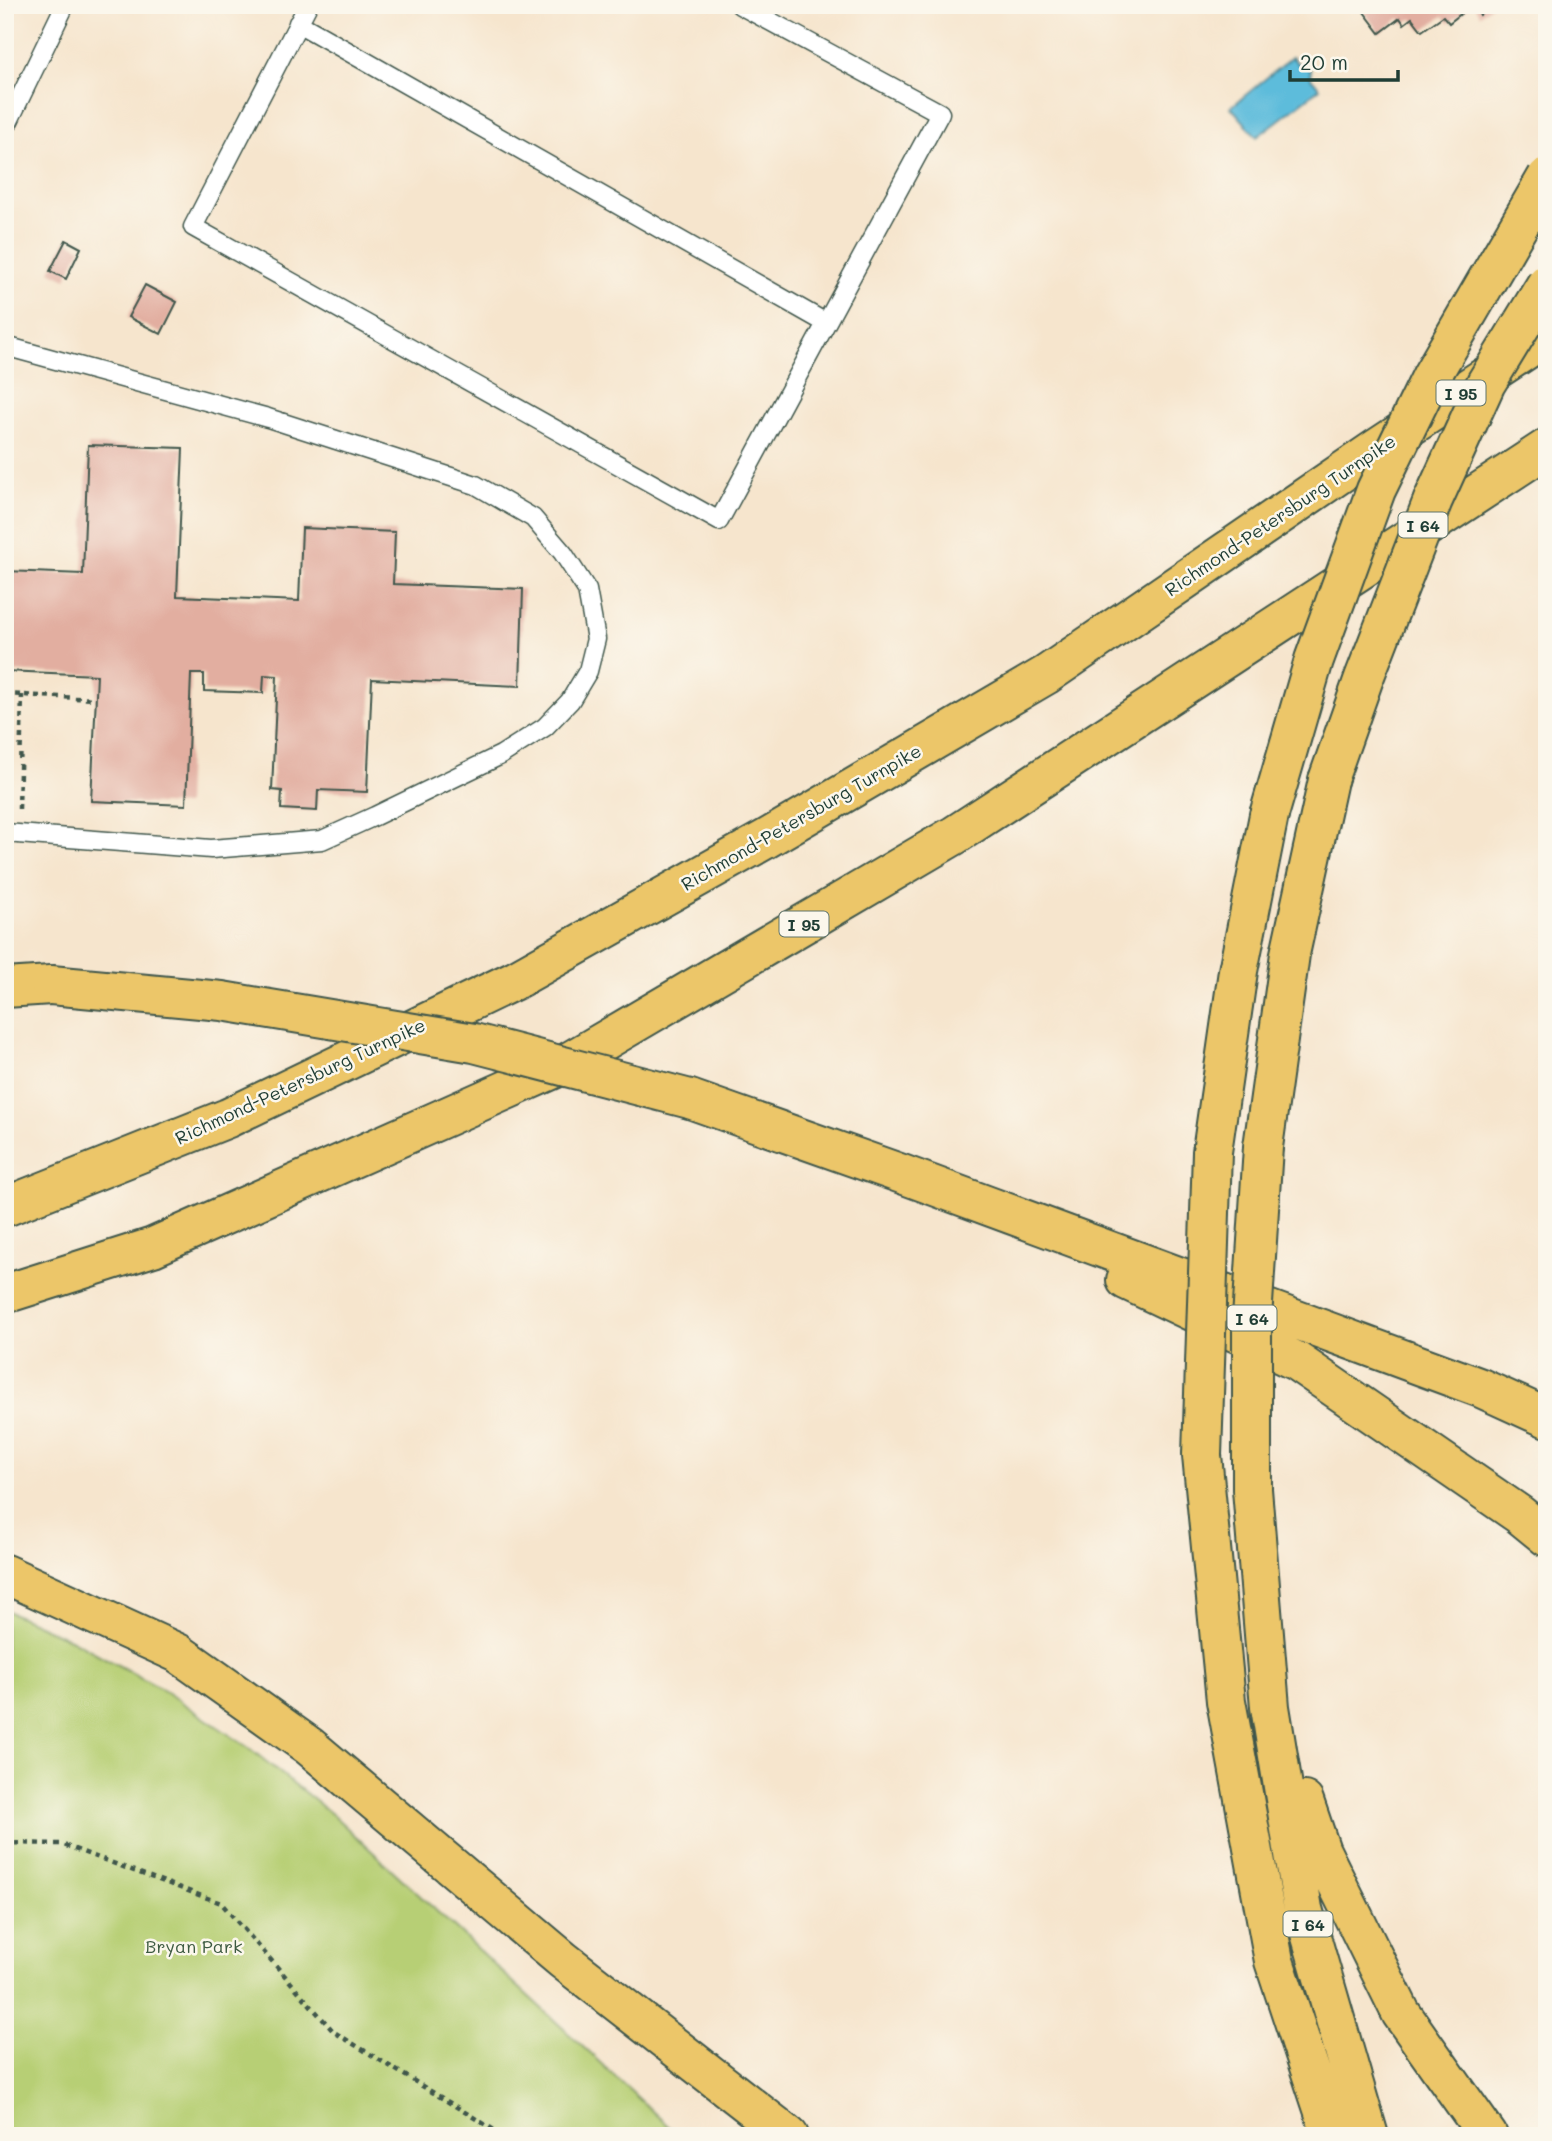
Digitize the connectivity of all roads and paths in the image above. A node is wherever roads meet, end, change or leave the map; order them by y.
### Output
1 (65, 5) edge
2 (308, 5) edge
3 (740, 5) edge
4 (298, 23) junction
5 (5, 129) edge
6 (1547, 177) edge
7 (1547, 283) edge
8 (826, 323) junction
9 (1547, 337) edge
10 (5, 346) edge
11 (1547, 448) edge
12 (5, 694) edge
13 (22, 695) junction
14 (95, 699) dead end
15 (12, 834) edge
16 (5, 988) edge
17 (902, 1174) junction
18 (5, 1207) edge
19 (5, 1294) edge
20 (1547, 1418) edge
21 (1547, 1537) edge
22 (5, 1574) edge
23 (1270, 1707) junction
24 (5, 1843) edge
25 (564, 1960) junction
26 (504, 2136) edge
27 (750, 2136) edge
28 (789, 2136) edge
29 (1332, 2136) edge
30 (1369, 2136) edge
31 (1488, 2136) edge

1 - 5 lane
2 - 4 lane
3 - 8 lane
4 - 8 lane
4 - 8 lane
6 - 29 highway, bridge
7 - 23 highway, I 64, bridge
9 - 18 highway, Richmond-Petersburg Turnpike / I 95
10 - 15 lane
11 - 19 highway, I 95
12 - 13 path
13 - 14 path
13 - 15 path
16 - 17 highway, bridge
17 - 20 highway
17 - 21 highway
22 - 25 highway
23 - 30 highway, I 64
23 - 31 highway
24 - 26 path
25 - 27 highway
25 - 28 highway

